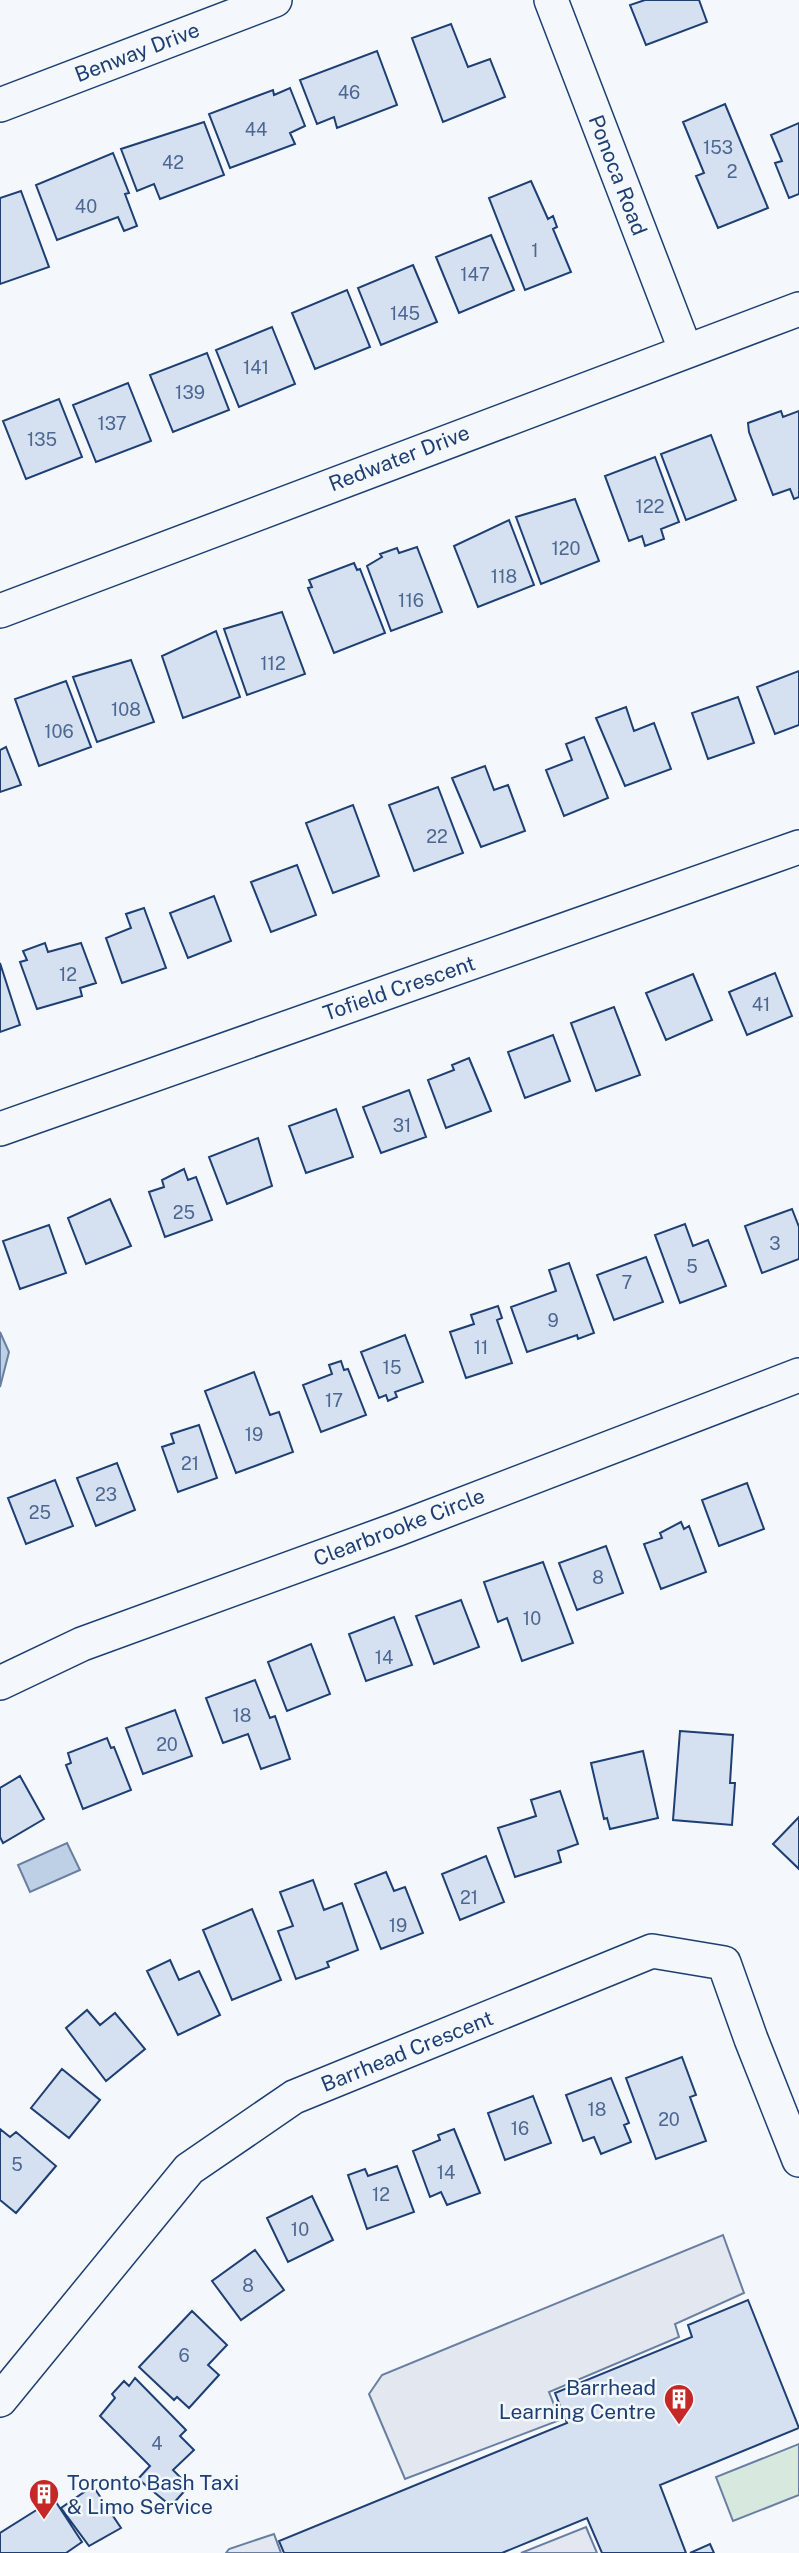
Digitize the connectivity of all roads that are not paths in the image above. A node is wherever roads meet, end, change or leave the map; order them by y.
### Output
1 (275, 0) edge
2 (551, 0) edge
3 (0, 105) edge
4 (799, 309) edge
5 (685, 349) junction
6 (0, 611) edge
7 (799, 847) edge
8 (0, 1129) edge
9 (799, 1375) edge
10 (0, 1683) edge
11 (799, 2160) edge
12 (0, 2400) edge

1 - 3 street, Benway Drive
2 - 5 street, Ponoca Road
4 - 5 street, Redwater Drive
5 - 6 street, Redwater Drive
7 - 8 street, Tofield Crescent
9 - 10 street, Clearbrooke Circle
11 - 12 street, Barrhead Crescent

